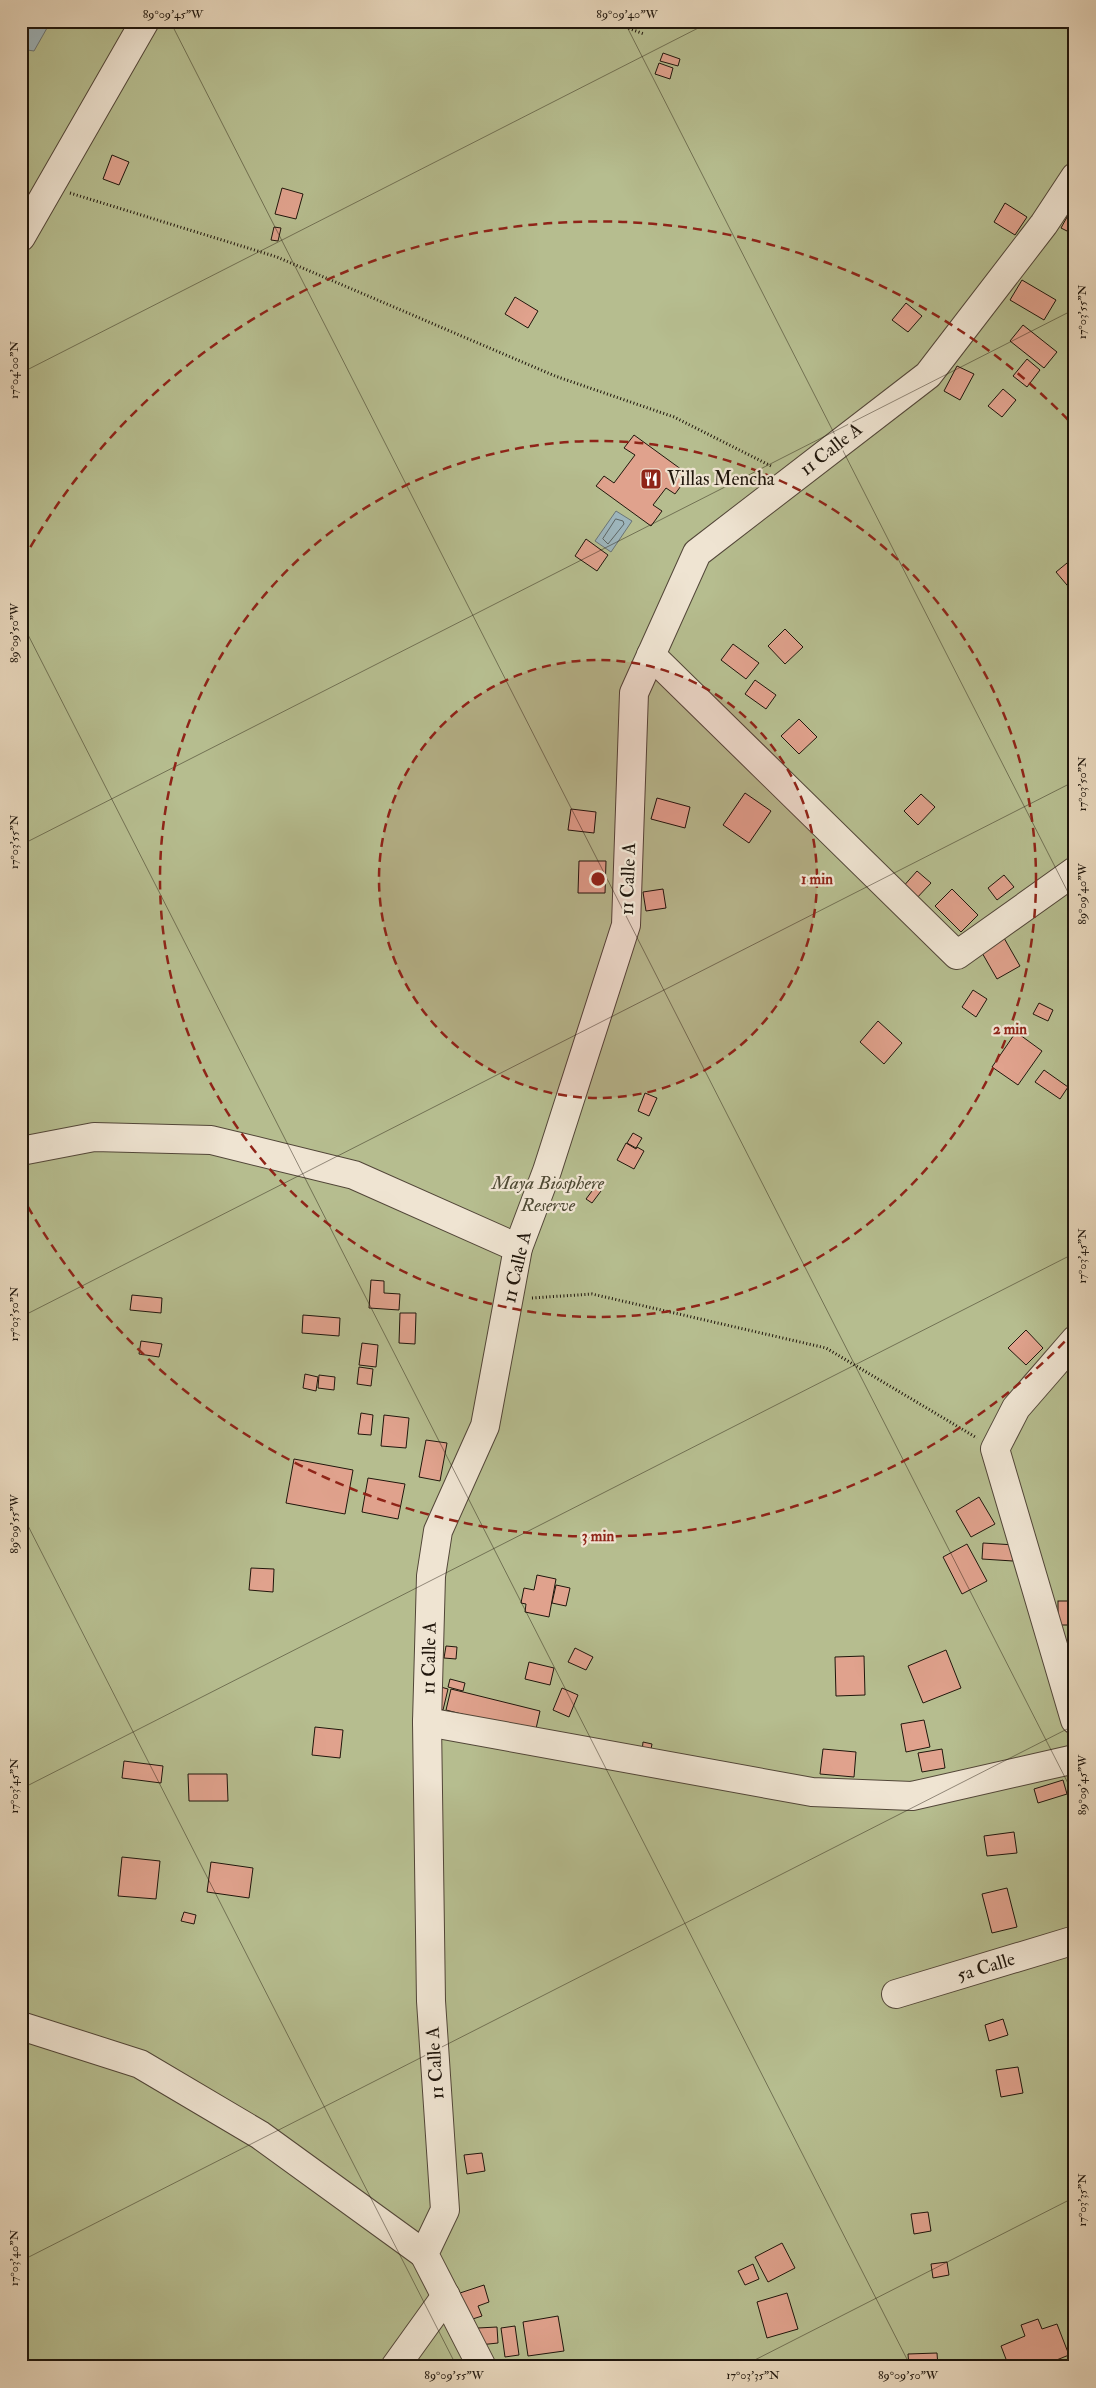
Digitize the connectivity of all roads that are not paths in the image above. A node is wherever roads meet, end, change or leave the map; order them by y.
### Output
1 (145, 21) edge
2 (1075, 177) edge
3 (21, 237) edge
4 (651, 655) junction
5 (1075, 871) edge
6 (21, 1151) edge
7 (518, 1248) junction
8 (1075, 1340) edge
9 (1075, 1720) edge
10 (427, 1722) junction
11 (1075, 1759) edge
12 (1075, 1940) edge
13 (896, 1994) dead end
14 (21, 2026) edge
15 (424, 2254) junction
16 (446, 2296) junction
17 (395, 2367) edge
18 (482, 2367) edge

1 - 3 street
2 - 4 street, 11 Calle A
4 - 5 street
4 - 7 street, 11 Calle A
6 - 7 street
7 - 10 street, 11 Calle A
8 - 9 street
10 - 11 street
10 - 15 street, 11 Calle A
12 - 13 street, 5a Calle
14 - 15 street
15 - 16 street
16 - 17 street
16 - 18 street

